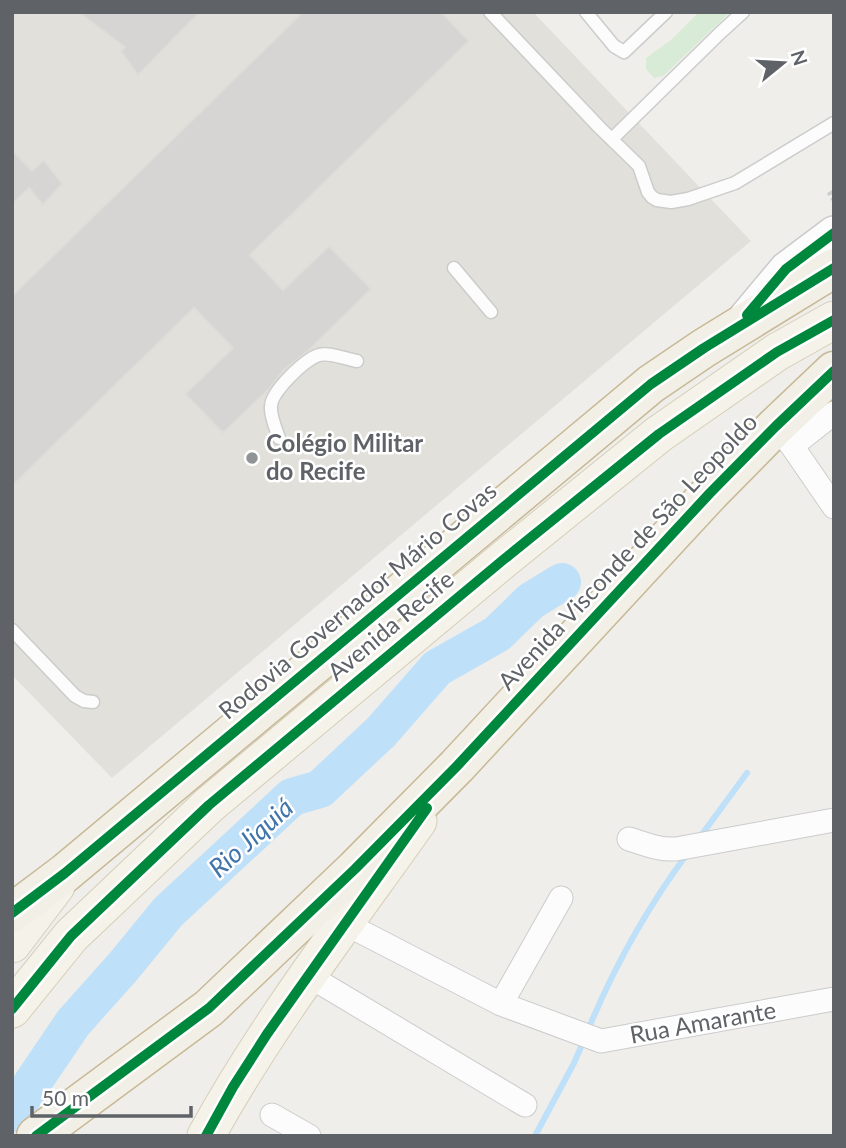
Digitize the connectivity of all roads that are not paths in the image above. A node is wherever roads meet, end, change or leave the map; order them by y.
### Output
1 (490, 12) edge
2 (586, 12) edge
3 (666, 12) edge
4 (743, 12) edge
5 (834, 123) edge
6 (612, 138) junction
7 (834, 233) edge
8 (454, 268) dead end
9 (834, 268) edge
10 (491, 312) dead end
11 (834, 320) edge
12 (736, 329) junction
13 (357, 361) dead end
14 (834, 371) edge
15 (834, 413) edge
16 (784, 436) junction
17 (279, 438) dead end
18 (834, 507) edge
19 (12, 630) edge
20 (93, 702) dead end
21 (457, 766) junction
22 (834, 820) edge
23 (629, 839) dead end
24 (561, 898) dead end
25 (14, 916) edge
26 (346, 924) junction
27 (309, 976) junction
28 (834, 999) edge
29 (501, 1004) junction
30 (12, 1009) edge
31 (525, 1105) dead end
32 (272, 1115) dead end
33 (36, 1136) edge
34 (206, 1136) edge
35 (309, 1136) edge

1 - 6 lane
2 - 3 lane
4 - 6 lane
5 - 6 lane
7 - 12 main road
8 - 10 lane
9 - 12 highway
11 - 30 main road, Avenida Recife
12 - 25 highway, Rodovia Governador Mário Covas
13 - 17 lane
14 - 16 highway, Avenida Visconde de São Leopoldo
15 - 16 street
16 - 18 street
16 - 21 highway, Avenida Visconde de São Leopoldo
19 - 20 lane
21 - 26 main road, Avenida Visconde de São Leopoldo
21 - 33 highway, Avenida Visconde de São Leopoldo
22 - 23 street
24 - 29 street
26 - 27 main road, Avenida Visconde de São Leopoldo
26 - 29 street, Rua Amarante
27 - 31 street
27 - 34 main road, Avenida Visconde de São Leopoldo
28 - 29 street, Rua Amarante
32 - 35 street

